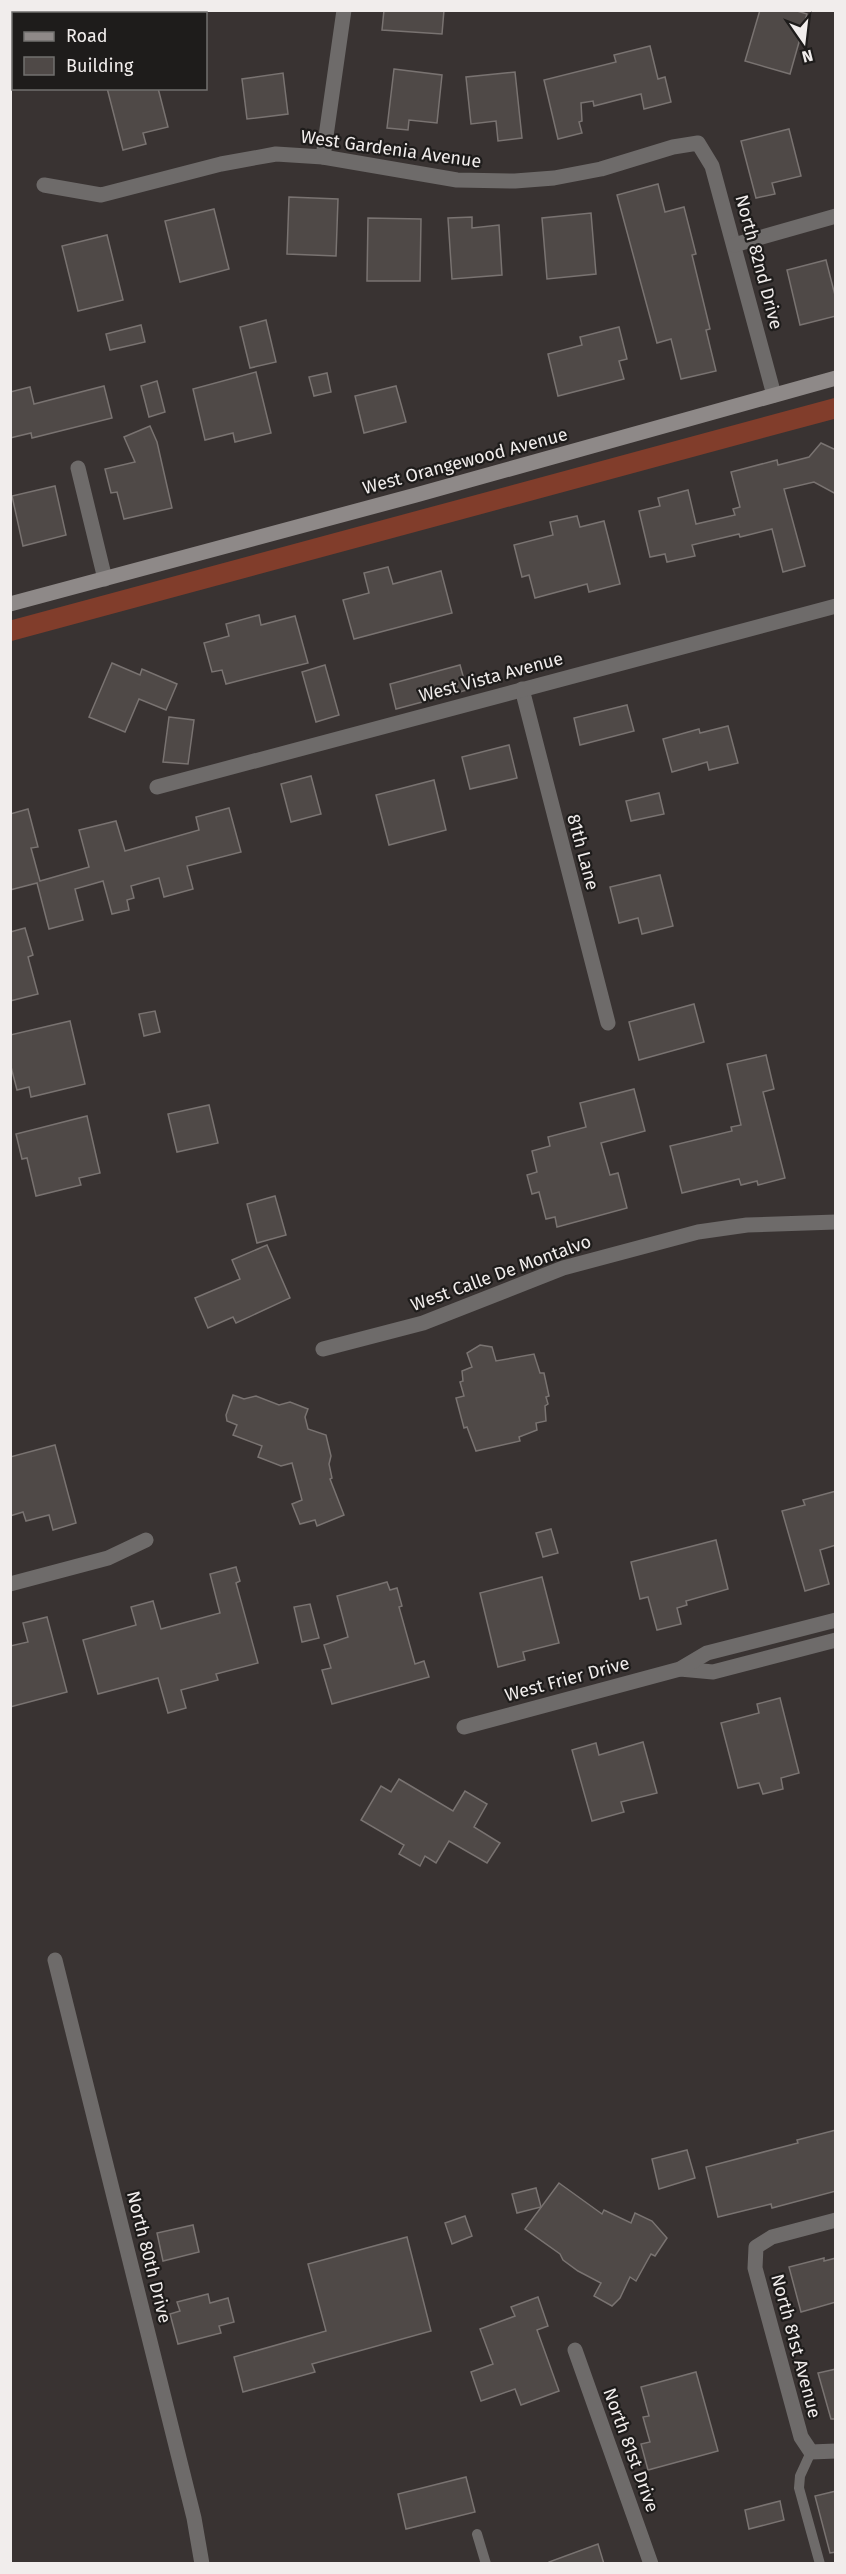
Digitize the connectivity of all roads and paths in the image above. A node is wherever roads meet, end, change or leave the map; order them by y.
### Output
1 (344, 10) edge
2 (698, 143) joint
3 (323, 157) junction
4 (44, 185) dead end
5 (836, 216) edge
6 (734, 245) junction
7 (836, 378) edge
8 (774, 395) junction
9 (78, 468) dead end
10 (105, 579) junction
11 (10, 604) edge
12 (836, 606) edge
13 (522, 689) junction
14 (157, 787) dead end
15 (608, 1023) dead end
16 (836, 1222) edge
17 (323, 1349) dead end
18 (146, 1540) dead end
19 (10, 1584) edge
20 (836, 1620) edge
21 (836, 1640) edge
22 (680, 1670) junction
23 (464, 1727) dead end
24 (55, 1960) dead end
25 (836, 2220) edge
26 (575, 2350) dead end
27 (836, 2451) edge
28 (811, 2452) junction
29 (477, 2534) dead end
30 (202, 2564) edge
31 (486, 2564) edge
32 (651, 2564) edge
33 (820, 2564) edge

1 - 3 street
2 - 3 street, West Gardenia Avenue
2 - 6 street, North 82nd Drive
3 - 4 street, West Gardenia Avenue
5 - 6 street
6 - 8 street, North 82nd Drive
7 - 8 street, West Orangewood Avenue
8 - 10 street, West Orangewood Avenue
9 - 10 street
10 - 11 street, West Orangewood Avenue
12 - 13 street, West Vista Avenue
13 - 14 street, West Vista Avenue
13 - 15 street, 81th Lane
16 - 17 street, West Calle De Montalvo
18 - 19 street
20 - 22 street, West Frier Drive
21 - 22 street, West Frier Drive
22 - 23 street, West Frier Drive
24 - 30 street, North 80th Drive
25 - 28 street, North 81st Avenue
26 - 32 street, North 81st Drive
27 - 28 street
28 - 33 lane
29 - 31 lane

